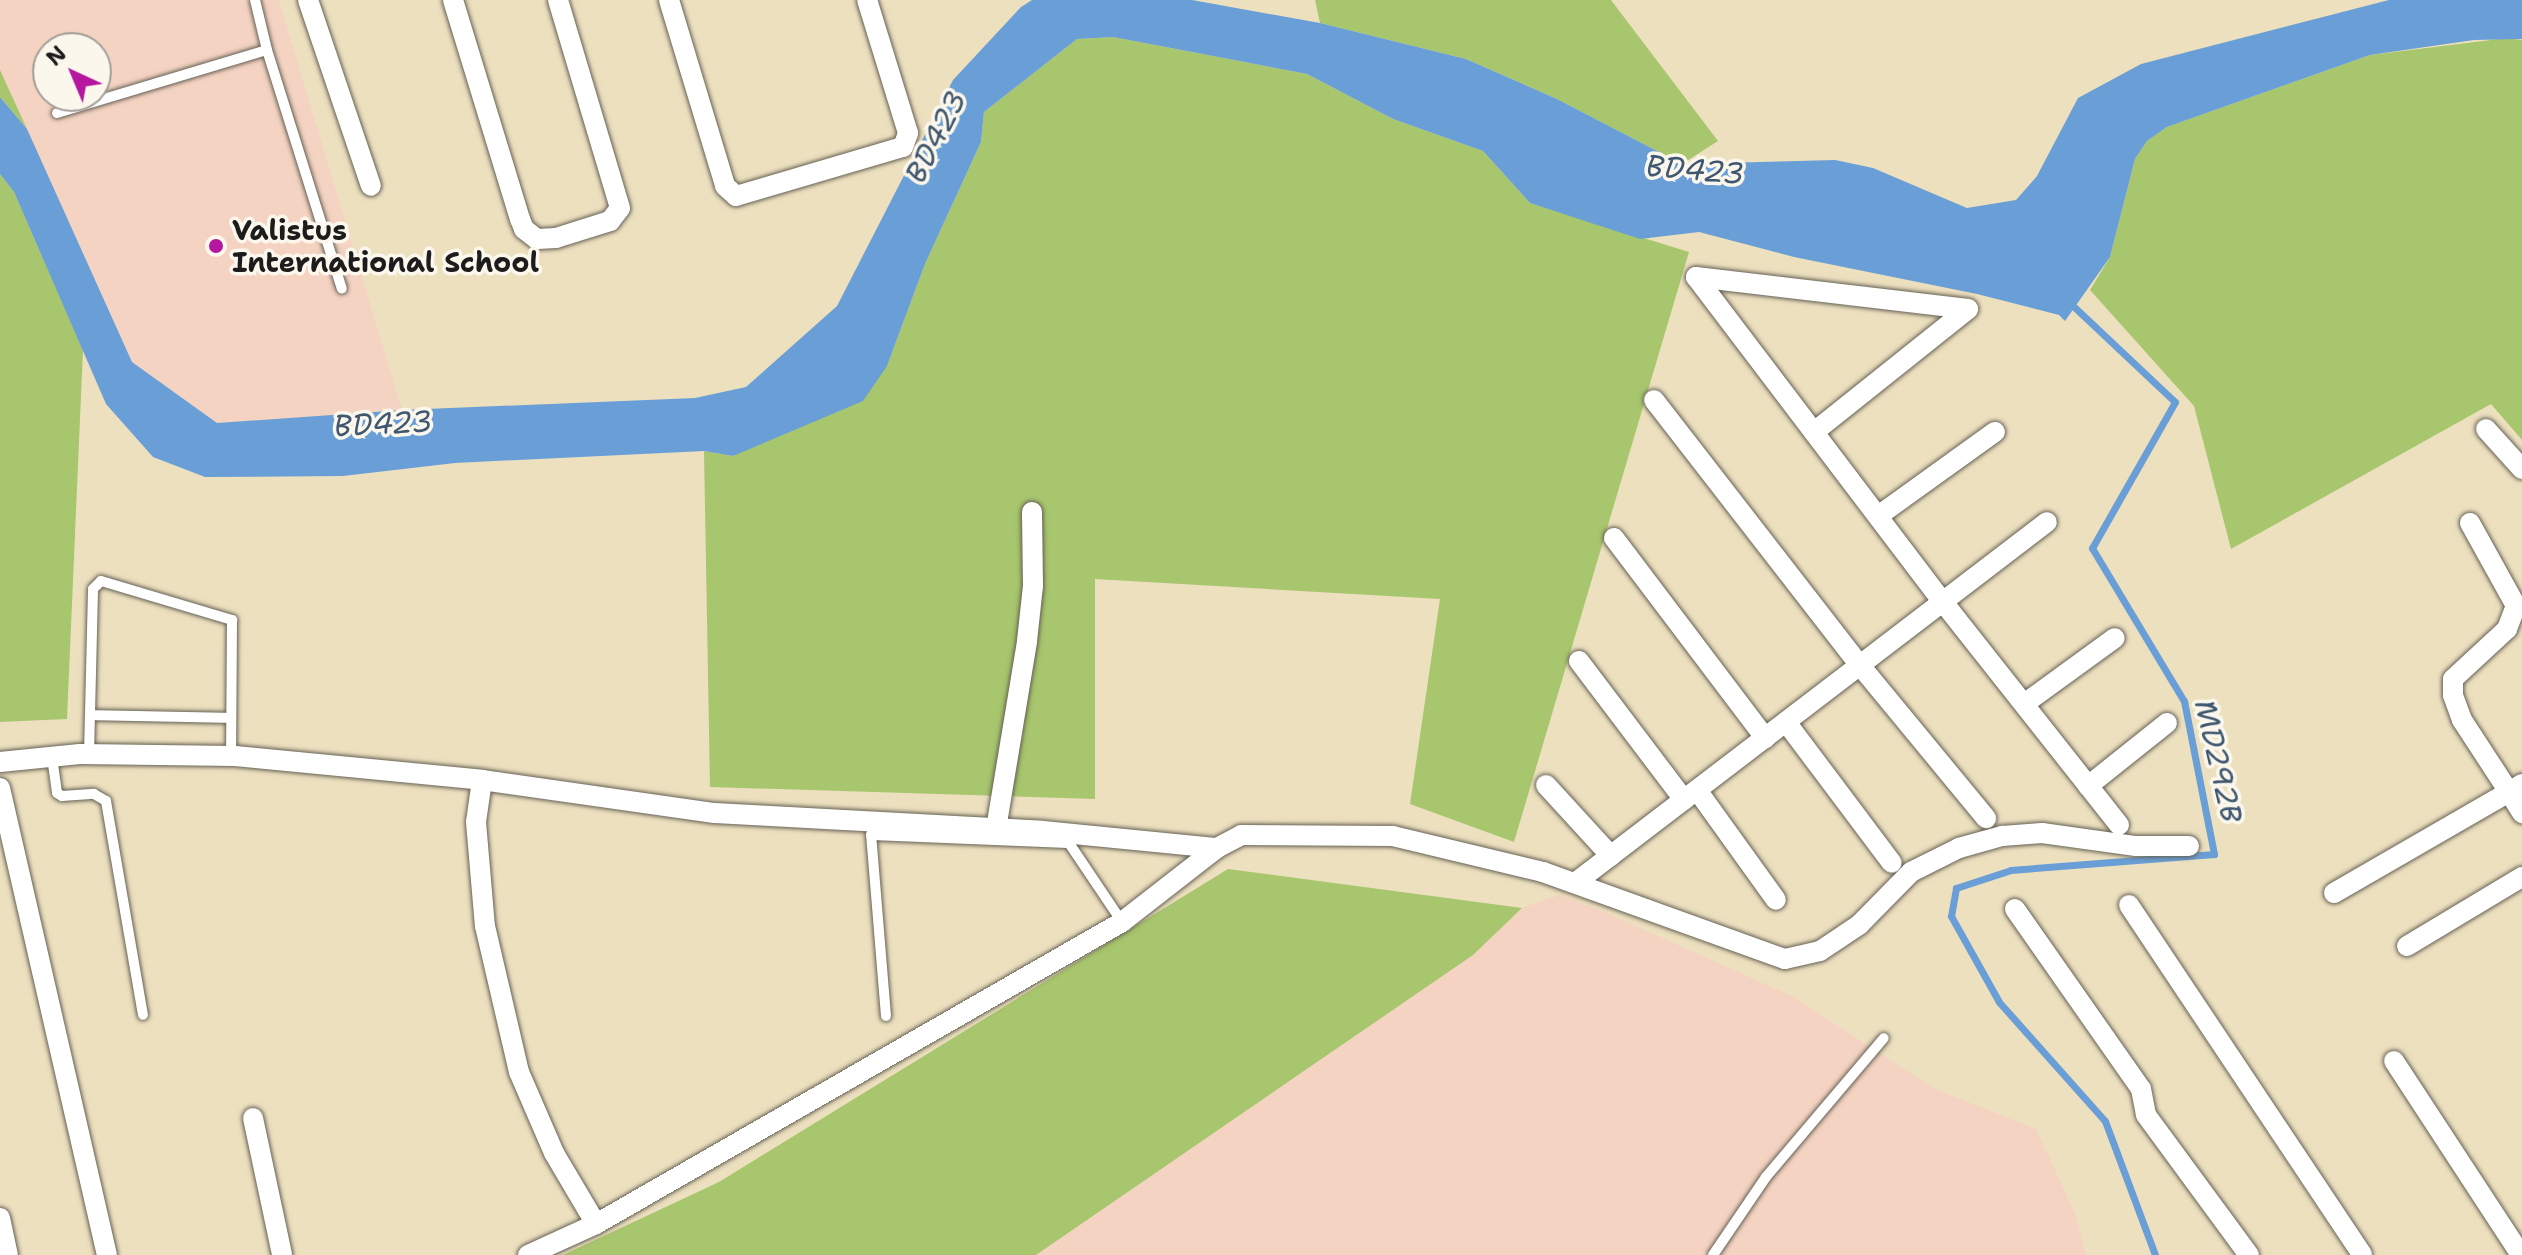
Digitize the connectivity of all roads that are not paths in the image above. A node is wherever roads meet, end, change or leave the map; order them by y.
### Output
1 (255, 0) edge
2 (308, 0) edge
3 (453, 0) edge
4 (558, 0) edge
5 (669, 0) edge
6 (867, 0) edge
7 (267, 50) junction
8 (57, 113) dead end
9 (371, 186) dead end
10 (342, 289) dead end
11 (1654, 400) dead end
12 (2486, 429) dead end
13 (1814, 432) junction
14 (1995, 432) dead end
15 (2522, 469) edge
16 (1032, 512) dead end
17 (1878, 516) junction
18 (2047, 522) dead end
19 (2470, 523) dead end
20 (1614, 538) dead end
21 (1943, 602) junction
22 (2115, 638) dead end
23 (1579, 661) dead end
24 (1859, 664) junction
25 (2024, 704) junction
26 (90, 715) junction
27 (231, 718) junction
28 (1786, 722) junction
29 (2167, 723) dead end
30 (1765, 738) junction
31 (89, 755) junction
32 (52, 756) junction
33 (231, 756) junction
34 (0, 762) edge
35 (482, 780) junction
36 (1546, 785) dead end
37 (2088, 786) junction
38 (0, 788) edge
39 (2516, 788) edge
40 (1691, 795) junction
41 (2522, 813) edge
42 (1986, 818) dead end
43 (2119, 825) dead end
44 (996, 829) junction
45 (921, 831) junction
46 (2189, 846) dead end
47 (1217, 848) junction
48 (1611, 856) junction
49 (1892, 863) dead end
50 (2522, 877) edge
51 (1575, 883) junction
52 (2334, 893) dead end
53 (1776, 900) dead end
54 (2129, 905) dead end
55 (2015, 909) dead end
56 (1122, 922) junction
57 (2407, 946) dead end
58 (143, 1015) dead end
59 (886, 1016) dead end
60 (1884, 1038) dead end
61 (2394, 1061) dead end
62 (253, 1118) dead end
63 (0, 1218) edge
64 (596, 1224) junction
65 (8, 1255) edge
66 (107, 1255) edge
67 (282, 1255) edge
68 (528, 1255) edge
69 (1713, 1255) edge
70 (2249, 1255) edge
71 (2362, 1255) edge
72 (2522, 1255) edge

1 - 7 lane
2 - 9 street
3 - 4 street
5 - 6 street
7 - 8 lane
7 - 10 lane
11 - 24 street
12 - 15 street
13 - 13 street
13 - 17 street
14 - 17 street
16 - 44 street
17 - 21 street
18 - 21 street
19 - 39 street
20 - 30 street
21 - 24 street
21 - 25 street
22 - 25 street
23 - 40 street
24 - 28 street
24 - 42 street
25 - 37 street
26 - 27 lane
26 - 27 lane
26 - 31 lane
27 - 33 lane
28 - 30 street
28 - 49 street
29 - 37 street
30 - 40 street
31 - 32 street
31 - 33 street
32 - 34 street
32 - 58 lane
33 - 35 street
35 - 45 street
35 - 64 street
36 - 48 street
37 - 43 street
38 - 66 street
39 - 41 street
39 - 52 street
40 - 48 street
40 - 53 street
44 - 45 street
44 - 47 street
45 - 56 lane
45 - 59 lane
46 - 51 street
47 - 51 street
47 - 56 street
48 - 51 street
50 - 57 street
54 - 71 street
55 - 70 street
56 - 64 street
60 - 69 lane
61 - 72 street
62 - 67 street
63 - 65 street
64 - 68 street

